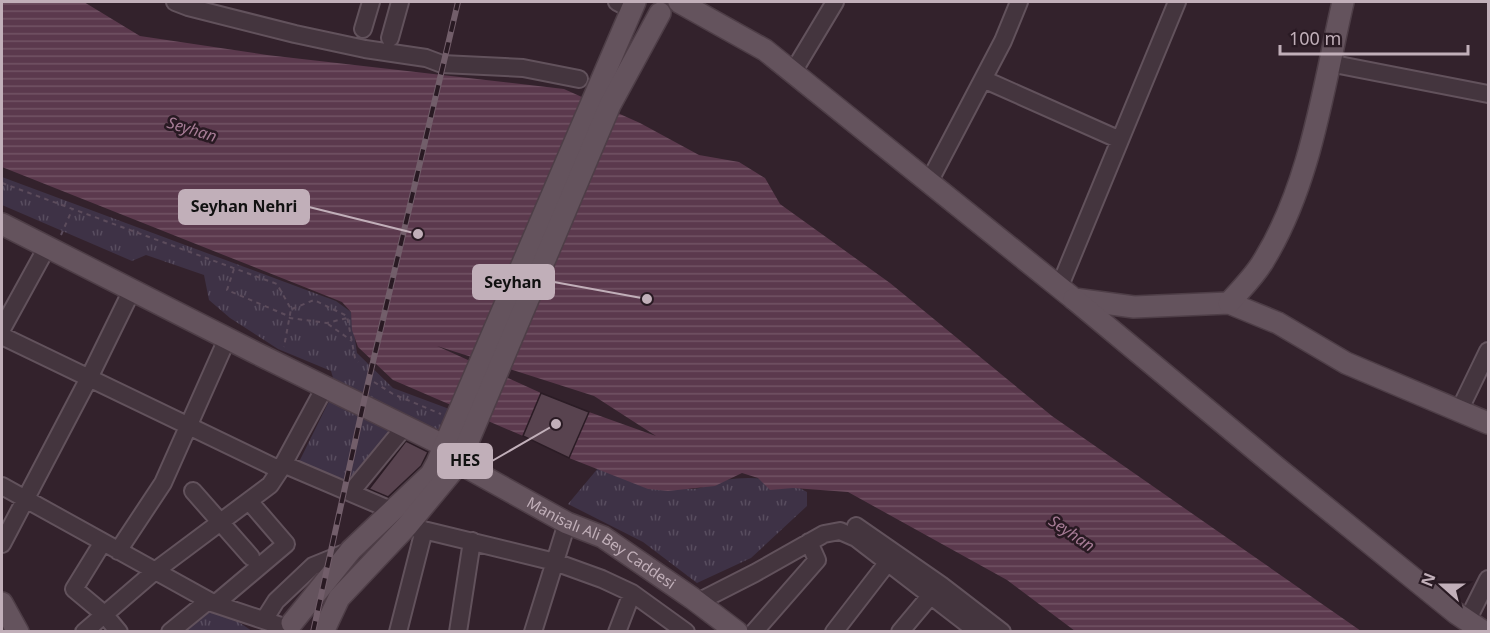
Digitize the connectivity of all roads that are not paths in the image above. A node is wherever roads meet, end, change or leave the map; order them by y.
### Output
1 (175, 2) edge
2 (371, 2) edge
3 (400, 2) edge
4 (835, 2) edge
5 (1019, 2) edge
6 (1177, 2) edge
7 (1343, 2) edge
8 (630, 4) edge
9 (672, 5) edge
10 (363, 29) dead end
11 (390, 38) dead end
12 (1329, 63) junction
13 (793, 72) junction
14 (579, 79) dead end
15 (983, 79) junction
16 (1488, 94) edge
17 (603, 102) junction
18 (1120, 140) junction
19 (929, 182) junction
20 (2, 224) edge
21 (54, 241) junction
22 (132, 290) junction
23 (1067, 294) junction
24 (1229, 303) junction
25 (2, 329) edge
26 (2, 336) edge
27 (227, 339) junction
28 (1488, 351) edge
29 (89, 378) junction
30 (325, 387) junction
31 (1459, 411) junction
32 (462, 415) junction
33 (1488, 423) edge
34 (188, 425) junction
35 (406, 425) junction
36 (445, 446) junction
37 (459, 463) junction
38 (282, 467) junction
39 (2, 486) edge
40 (193, 492) dead end
41 (351, 492) junction
42 (26, 500) junction
43 (249, 501) junction
44 (391, 510) junction
45 (220, 522) junction
46 (567, 523) junction
47 (416, 528) junction
48 (472, 541) junction
49 (103, 542) junction
50 (808, 542) junction
51 (2, 544) edge
52 (351, 550) junction
53 (118, 551) junction
54 (252, 557) dead end
55 (555, 562) junction
56 (888, 562) junction
57 (155, 571) junction
58 (1488, 579) edge
59 (632, 593) junction
60 (931, 595) junction
61 (698, 602) junction
62 (2, 603) edge
63 (212, 603) junction
64 (104, 614) junction
65 (264, 620) junction
66 (1475, 626) edge
67 (288, 627) edge
68 (324, 631) edge
69 (18, 632) edge
70 (84, 632) edge
71 (119, 632) edge
72 (170, 632) edge
73 (398, 632) edge
74 (458, 632) edge
75 (533, 632) edge
76 (617, 632) edge
77 (686, 632) edge
78 (737, 632) edge
79 (754, 632) edge
80 (834, 632) edge
81 (900, 632) edge
82 (978, 632) edge
83 (1002, 632) edge

1 - 14 street
2 - 10 street
3 - 11 street
4 - 13 street
5 - 15 street
6 - 18 street
7 - 12 main road
8 - 9 main road
8 - 17 main road
9 - 13 main road
9 - 17 main road
12 - 16 street
12 - 24 main road
13 - 19 main road
15 - 18 street
15 - 19 street
17 - 32 main road
18 - 23 street
19 - 23 main road
20 - 21 main road
21 - 22 main road
21 - 25 street
22 - 27 main road
22 - 29 street
23 - 24 main road
23 - 66 main road
24 - 31 main road
26 - 29 street
27 - 30 main road
27 - 34 street
28 - 31 street
29 - 34 street
29 - 42 street
30 - 35 main road
30 - 38 street
31 - 33 main road
32 - 36 main road
32 - 37 main road
34 - 38 street
34 - 53 street
35 - 36 main road
35 - 41 street
36 - 37 main road
36 - 44 main road
37 - 46 main road, Manisalı Ali Bey Caddesi
37 - 47 main road
38 - 41 street
38 - 43 street
39 - 42 street
40 - 45 street
41 - 44 street
42 - 49 street
42 - 51 street
43 - 45 street
43 - 63 street
44 - 52 main road
45 - 54 street
45 - 57 street
46 - 55 street
46 - 61 main road, Manisalı Ali Bey Caddesi
47 - 48 street
47 - 68 main road
47 - 73 street
48 - 55 street
48 - 74 street
49 - 53 street
49 - 64 street
50 - 56 street
50 - 61 street
50 - 79 street
50 - 83 street
52 - 65 street
52 - 67 main road
53 - 57 street
55 - 59 street
55 - 75 street
56 - 60 street
56 - 80 street
57 - 63 street
57 - 64 street
58 - 66 street
59 - 76 street
59 - 77 street
60 - 81 street
60 - 82 street
61 - 78 main road, Manisalı Ali Bey Caddesi
62 - 69 main road
63 - 65 street
63 - 72 street
64 - 70 street
64 - 71 street
65 - 67 street
67 - 68 main road

